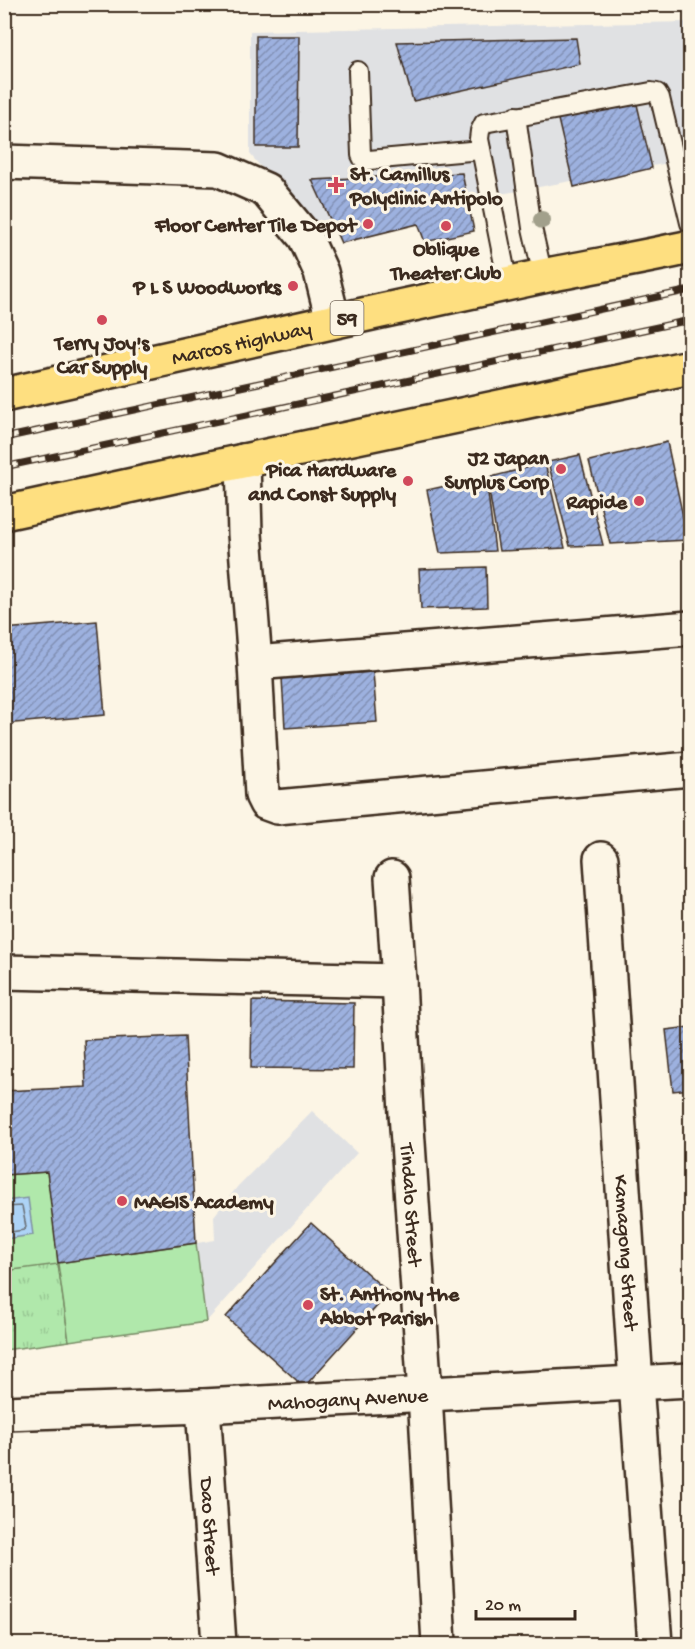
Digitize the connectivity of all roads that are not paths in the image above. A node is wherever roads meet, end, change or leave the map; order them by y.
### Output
1 (358, 71) dead end
2 (516, 116) junction
3 (481, 150) junction
4 (4, 162) edge
5 (690, 223) edge
6 (690, 247) edge
7 (543, 276) junction
8 (508, 284) junction
9 (333, 321) junction
10 (690, 367) edge
11 (4, 395) edge
12 (243, 461) junction
13 (4, 513) edge
14 (690, 628) edge
15 (255, 663) junction
16 (690, 769) edge
17 (601, 859) dead end
18 (392, 878) dead end
19 (4, 972) edge
20 (399, 981) junction
21 (690, 1380) edge
22 (636, 1383) junction
23 (425, 1394) junction
24 (203, 1406) junction
25 (4, 1413) edge
26 (219, 1644) edge
27 (439, 1644) edge
28 (655, 1644) edge

1 - 3 lane
2 - 3 lane
2 - 5 lane
2 - 7 lane
3 - 8 lane
4 - 9 street
6 - 7 main road, Marcos Highway / 59
7 - 8 main road, Marcos Highway / 59
8 - 9 main road, Marcos Highway / 59
9 - 11 main road, Marcos Highway / 59
10 - 12 main road
12 - 13 main road
12 - 15 street
14 - 15 street
15 - 16 street
17 - 22 street, Kamagong Street
18 - 20 street, Tindalo Street
19 - 20 street
20 - 23 street, Tindalo Street
21 - 22 street, Mahogany Avenue
22 - 23 street, Mahogany Avenue
22 - 28 street, Kamagong Street
23 - 24 street, Mahogany Avenue
23 - 27 street, Tindalo Street
24 - 25 street, Mahogany Avenue
24 - 26 street, Dao Street

